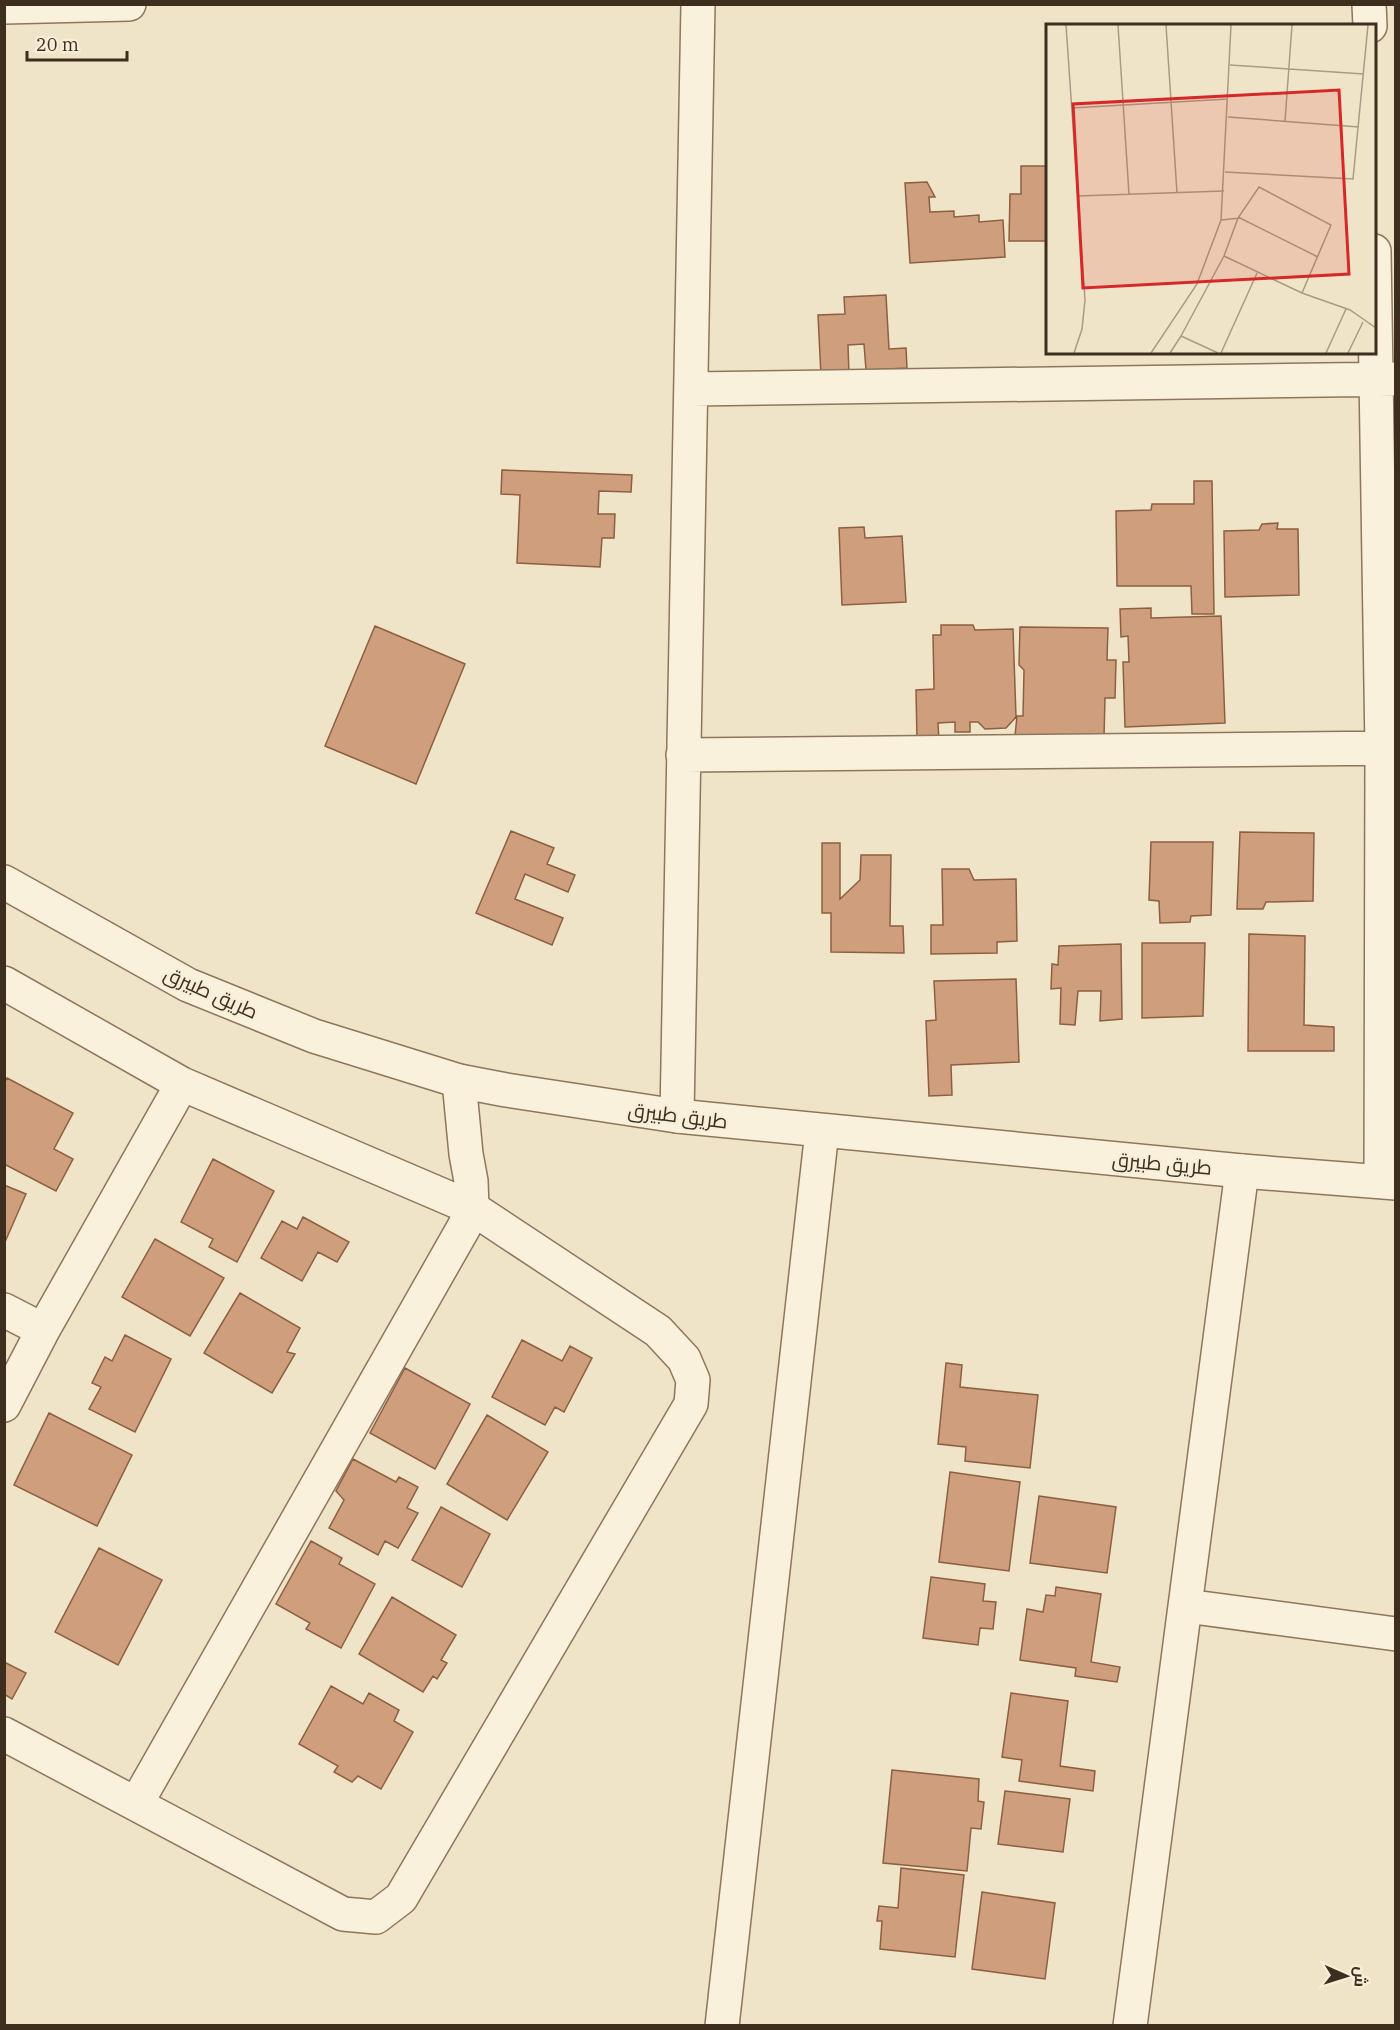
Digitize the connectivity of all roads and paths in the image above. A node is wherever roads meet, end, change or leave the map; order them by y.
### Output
1 (129, 4) edge
2 (698, 4) edge
3 (1369, 4) edge
4 (4, 7) edge
5 (1370, 24) edge
6 (1376, 272) edge
7 (1386, 379) edge
8 (691, 388) junction
9 (1389, 749) edge
10 (683, 755) junction
11 (4, 882) edge
12 (4, 983) edge
13 (459, 1081) junction
14 (182, 1084) junction
15 (677, 1116) junction
16 (822, 1131) junction
17 (1242, 1171) junction
18 (1388, 1182) edge
19 (472, 1209) junction
20 (4, 1310) edge
21 (43, 1330) junction
22 (4, 1405) edge
23 (1186, 1606) junction
24 (1395, 1634) edge
25 (4, 1734) edge
26 (136, 1804) junction
27 (722, 2025) edge
28 (1130, 2025) edge

1 - 4 street
2 - 8 street
3 - 5 street
6 - 7 street
7 - 8 street
7 - 9 street
8 - 10 street
9 - 10 street
9 - 18 street
10 - 15 street
11 - 13 street, طريق طبيرق
12 - 14 street
13 - 15 street, طريق طبيرق
13 - 19 street
14 - 19 street
14 - 21 street
15 - 16 street, طريق طبيرق
16 - 17 street, طريق طبيرق
16 - 27 street
17 - 18 street, طريق طبيرق
17 - 23 street
19 - 26 street
19 - 26 street
20 - 21 street
21 - 22 street
23 - 24 street
23 - 28 street
25 - 26 street

